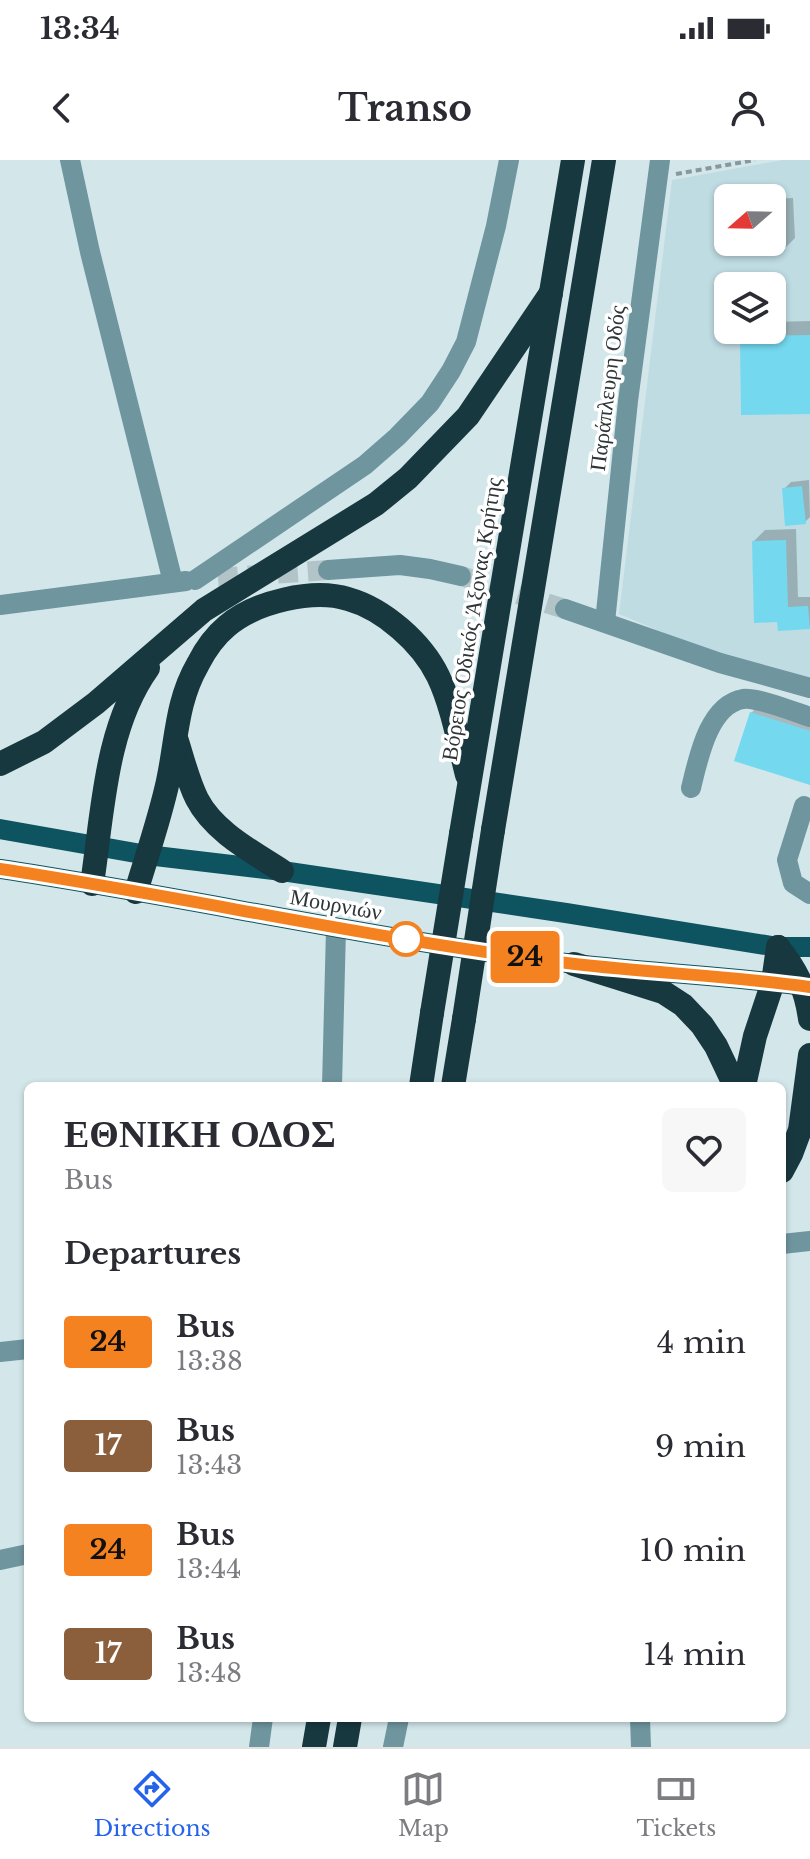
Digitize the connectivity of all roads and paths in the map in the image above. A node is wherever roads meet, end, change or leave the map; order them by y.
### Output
1 (70, 160) edge
2 (509, 160) edge
3 (573, 160) edge
4 (604, 160) edge
5 (755, 160) edge
6 (659, 168) edge
7 (551, 293) junction
8 (328, 570) tunnel mouth
9 (461, 576) tunnel mouth
10 (218, 578) tunnel mouth
11 (195, 580) junction
12 (173, 582) junction
13 (0, 605) edge
14 (565, 609) tunnel mouth
15 (605, 622) junction
16 (166, 643) junction
17 (810, 688) edge
18 (810, 717) edge
19 (175, 734) junction
20 (0, 764) edge
21 (469, 785) junction
22 (691, 788) dead end
23 (804, 806) dead end
24 (0, 829) edge
25 (98, 846) junction
26 (147, 855) junction
27 (0, 869) edge
28 (282, 871) junction
29 (92, 884) junction
30 (136, 892) junction
31 (810, 894) edge
32 (336, 929) junction
33 (778, 947) junction
34 (810, 947) edge
35 (810, 956) edge
36 (574, 964) junction
37 (773, 982) junction
38 (806, 986) edge
39 (810, 1019) edge
40 (810, 1055) edge
41 (332, 1082) edge
42 (422, 1082) edge
43 (454, 1082) edge
44 (733, 1082) edge
45 (745, 1082) edge
46 (810, 1151) edge
47 (786, 1165) edge
48 (786, 1170) edge
49 (810, 1241) edge
50 (786, 1244) edge
51 (24, 1349) edge
52 (0, 1352) edge
53 (24, 1555) edge
54 (0, 1560) edge
55 (262, 1722) edge
56 (318, 1722) edge
57 (349, 1722) edge
58 (398, 1722) edge
59 (640, 1722) edge
60 (259, 1747) edge
61 (314, 1747) edge
62 (345, 1747) edge
63 (393, 1747) edge
64 (641, 1747) edge

1 - 12 street
2 - 11 street
3 - 7 highway, Βόρειος Οδικός Άξονας Κρήτης
4 - 43 highway, bridge
5 - 6 path
6 - 15 street, Παράπλευρη Οδός
7 - 16 highway
7 - 21 highway, Βόρειος Οδικός Άξονας Κρήτης
8 - 9 street
10 - 11 street
11 - 12 street
12 - 13 street
14 - 15 street
15 - 17 street
16 - 20 highway
16 - 25 highway
18 - 22 street
19 - 21 highway
19 - 26 highway
19 - 28 highway
21 - 42 highway, Βόρειος Οδικός Άξονας Κρήτης, bridge
23 - 31 street
24 - 25 main road
25 - 26 main road
25 - 29 highway
26 - 28 main road
26 - 30 highway
27 - 29 main road, Μουρνιών
28 - 33 main road
29 - 30 main road, Μουρνιών
30 - 32 main road, Μουρνιών
32 - 36 main road, Μουρνιών
32 - 41 street
33 - 34 main road
33 - 35 street
33 - 37 highway
33 - 38 highway
36 - 37 main road, Μουρνιών
36 - 44 highway
37 - 38 main road, Μουρνιών
37 - 45 highway
38 - 39 highway
40 - 47 highway
46 - 48 highway
49 - 50 street
51 - 52 street
53 - 54 street
55 - 60 street
56 - 61 highway
57 - 62 highway
58 - 63 street
59 - 64 street

